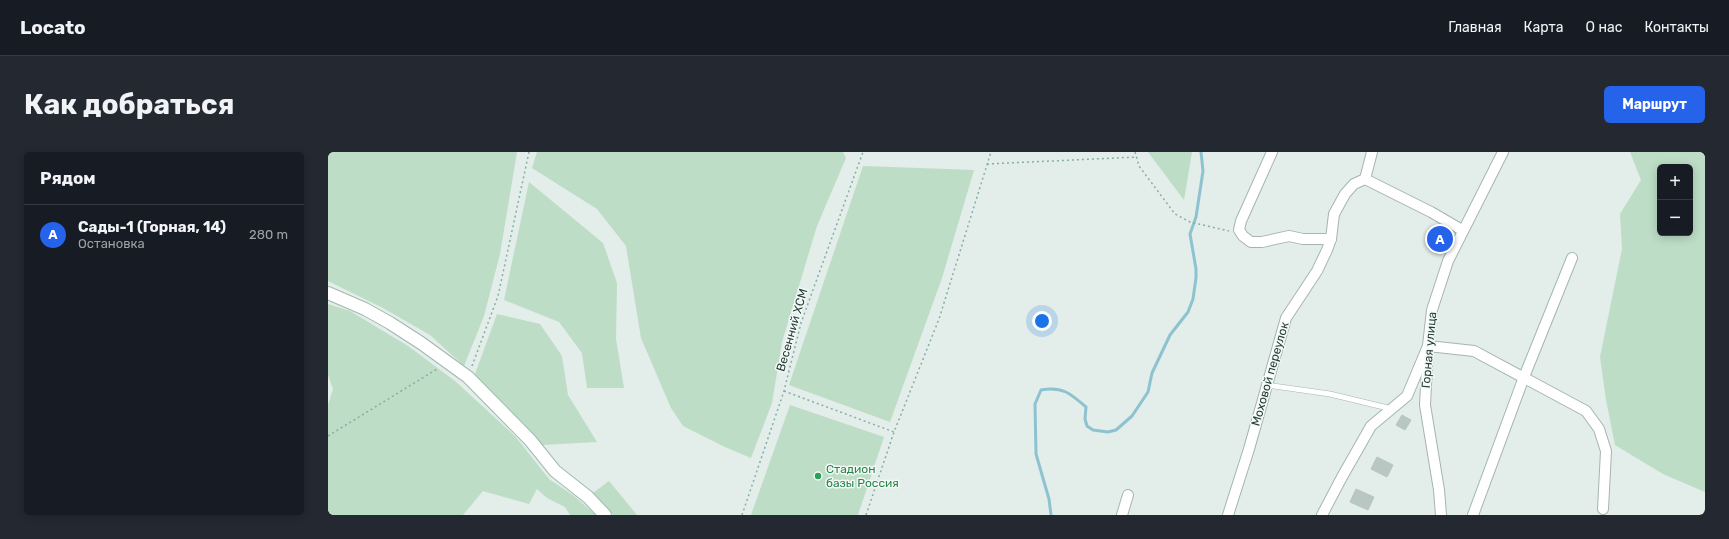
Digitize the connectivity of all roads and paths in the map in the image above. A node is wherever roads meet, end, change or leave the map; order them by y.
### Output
1 (529, 152) edge
2 (863, 152) edge
3 (991, 152) edge
4 (1135, 152) edge
5 (1272, 152) edge
6 (1372, 152) edge
7 (1503, 152) edge
8 (1137, 157) junction
9 (987, 164) junction
10 (1365, 179) junction
11 (1462, 230) junction
12 (1241, 233) junction
13 (1331, 239) junction
14 (1572, 258) dead end
15 (328, 292) edge
16 (1428, 346) junction
17 (448, 362) junction
18 (468, 377) junction
19 (1524, 377) junction
20 (1267, 385) junction
21 (784, 391) junction
22 (1392, 409) junction
23 (894, 432) junction
24 (328, 436) edge
25 (1128, 495) dead end
26 (1604, 512) edge
27 (1231, 514) edge
28 (605, 515) edge
29 (742, 515) edge
30 (866, 515) edge
31 (1122, 515) edge
32 (1322, 515) edge
33 (1441, 515) edge
34 (1473, 515) edge

1 - 18 path
2 - 21 path, Весенний ХСМ
3 - 9 path
4 - 8 path
5 - 12 street
6 - 10 street
7 - 11 street, Горная улица
8 - 9 path
8 - 12 path
9 - 23 path
10 - 11 street
10 - 13 street, Моховой переулок
11 - 16 street, Горная улица
12 - 13 street
13 - 20 street, Моховой переулок
14 - 19 street
15 - 17 main road
16 - 19 street
16 - 22 street
16 - 33 street, Горная улица
17 - 18 main road
17 - 24 path
18 - 28 main road
19 - 26 street
19 - 34 street
20 - 22 lane
20 - 27 street, Моховой переулок
21 - 23 path
21 - 29 path, Весенний ХСМ
22 - 32 street
23 - 30 path
25 - 31 street

